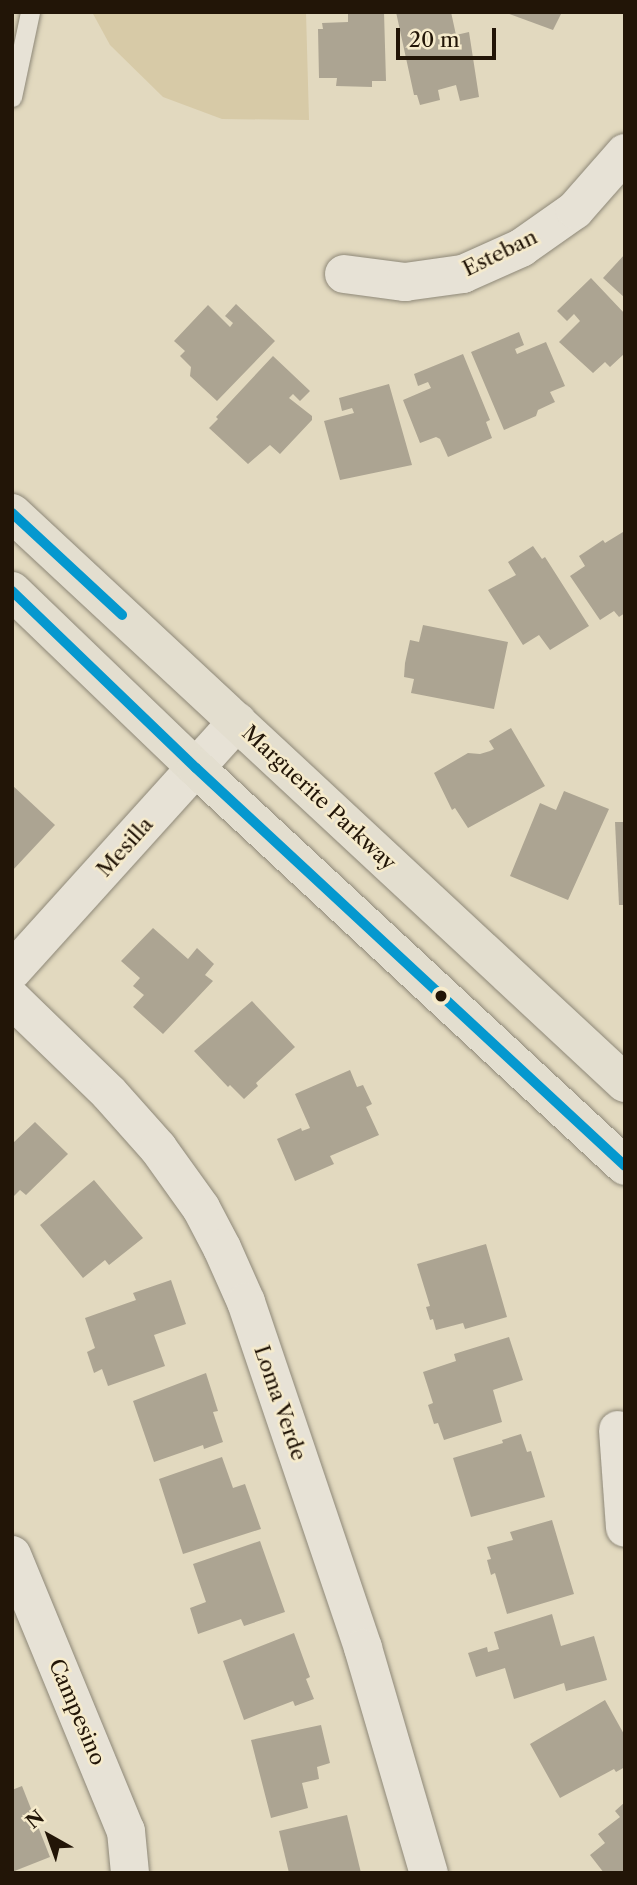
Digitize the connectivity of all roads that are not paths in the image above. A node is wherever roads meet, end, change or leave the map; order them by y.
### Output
1 (30, 12) edge
2 (12, 97) edge
3 (625, 153) edge
4 (344, 274) dead end
5 (12, 513) edge
6 (12, 591) edge
7 (237, 722) junction
8 (196, 768) junction
9 (12, 971) edge
10 (12, 999) edge
11 (625, 1083) edge
12 (625, 1166) edge
13 (618, 1430) dead end
14 (625, 1528) edge
15 (12, 1555) edge
16 (130, 1873) edge
17 (429, 1873) edge

1 - 2 lane
3 - 4 street, Esteban
5 - 7 main road, Marguerite Parkway
6 - 8 main road
7 - 8 street, Mesilla
7 - 11 main road, Marguerite Parkway
8 - 9 street, Mesilla
8 - 12 main road
10 - 17 street, Loma Verde
13 - 14 street
15 - 16 street, Campesino

